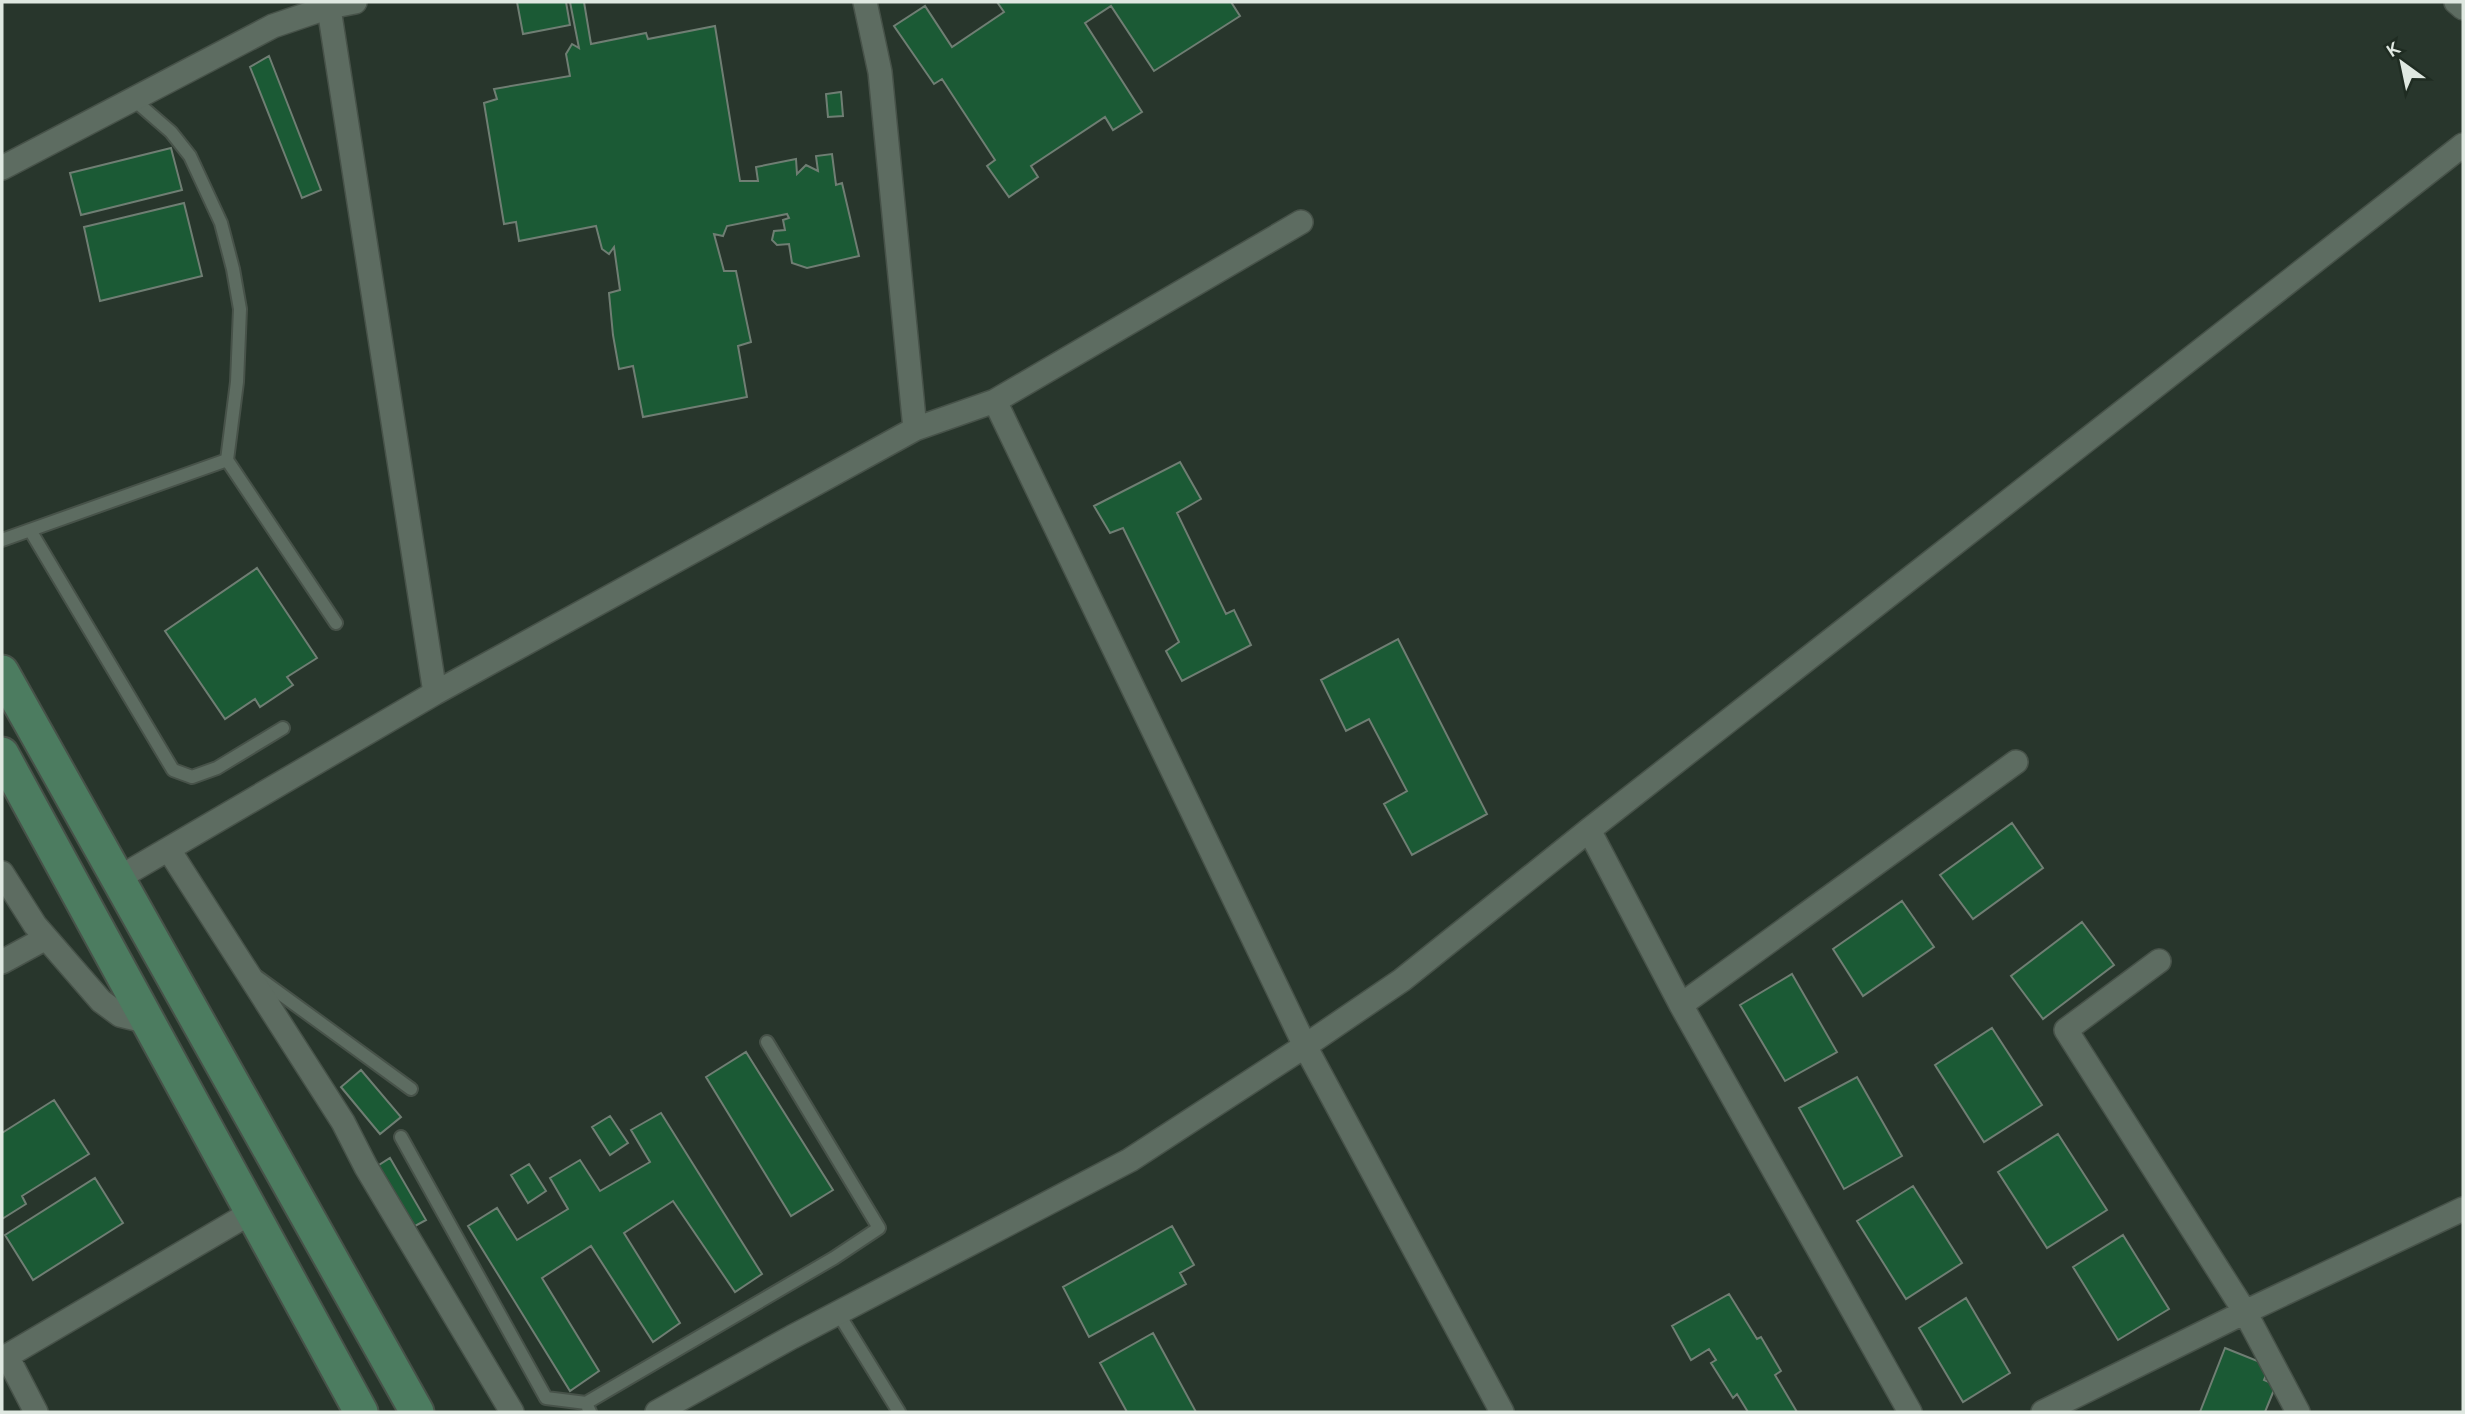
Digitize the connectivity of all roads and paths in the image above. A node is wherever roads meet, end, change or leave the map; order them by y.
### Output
1 (355, 2) edge
2 (865, 2) edge
3 (2456, 2) edge
4 (328, 4) edge
5 (2463, 8) edge
6 (133, 99) junction
7 (2463, 145) edge
8 (2, 168) edge
9 (1301, 222) dead end
10 (995, 401) junction
11 (915, 429) junction
12 (226, 460) junction
13 (30, 530) junction
14 (2, 540) edge
15 (336, 623) dead end
16 (2, 672) edge
17 (435, 693) junction
18 (283, 728) dead end
19 (2, 754) edge
20 (2016, 762) dead end
21 (1589, 830) junction
22 (169, 850) junction
23 (2, 873) edge
24 (117, 879) junction
25 (46, 938) junction
26 (2159, 961) dead end
27 (2, 962) edge
28 (242, 966) junction
29 (1681, 1005) junction
30 (149, 1022) junction
31 (767, 1042) dead end
32 (1306, 1046) junction
33 (411, 1089) dead end
34 (401, 1136) dead end
35 (2463, 1209) edge
36 (252, 1212) junction
37 (2245, 1312) junction
38 (838, 1313) junction
39 (4, 1358) edge
40 (588, 1408) edge
41 (36, 1412) edge
42 (361, 1412) edge
43 (417, 1412) edge
44 (512, 1412) edge
45 (657, 1412) edge
46 (899, 1412) edge
47 (1502, 1412) edge
48 (1910, 1412) edge
49 (2043, 1412) edge
50 (2298, 1412) edge

1 - 4 street
2 - 11 street
3 - 5 street
4 - 6 street
4 - 17 street
6 - 8 street
6 - 12 lane
7 - 21 street
9 - 10 street
10 - 11 street
10 - 32 street
11 - 17 street
12 - 13 lane
12 - 15 lane
13 - 14 lane
13 - 18 lane
16 - 24 main road
17 - 22 street
19 - 30 main road
20 - 29 street
21 - 29 street
21 - 32 street
22 - 24 street
22 - 28 street
23 - 25 street
24 - 43 main road
25 - 27 street
25 - 30 street
26 - 37 street
28 - 33 lane
28 - 44 street
29 - 48 street
30 - 36 main road
31 - 40 lane
32 - 38 street
32 - 47 street
34 - 40 lane
35 - 37 street
36 - 39 street
36 - 42 main road
37 - 49 street
37 - 50 street
38 - 45 street
38 - 46 lane
39 - 41 street

